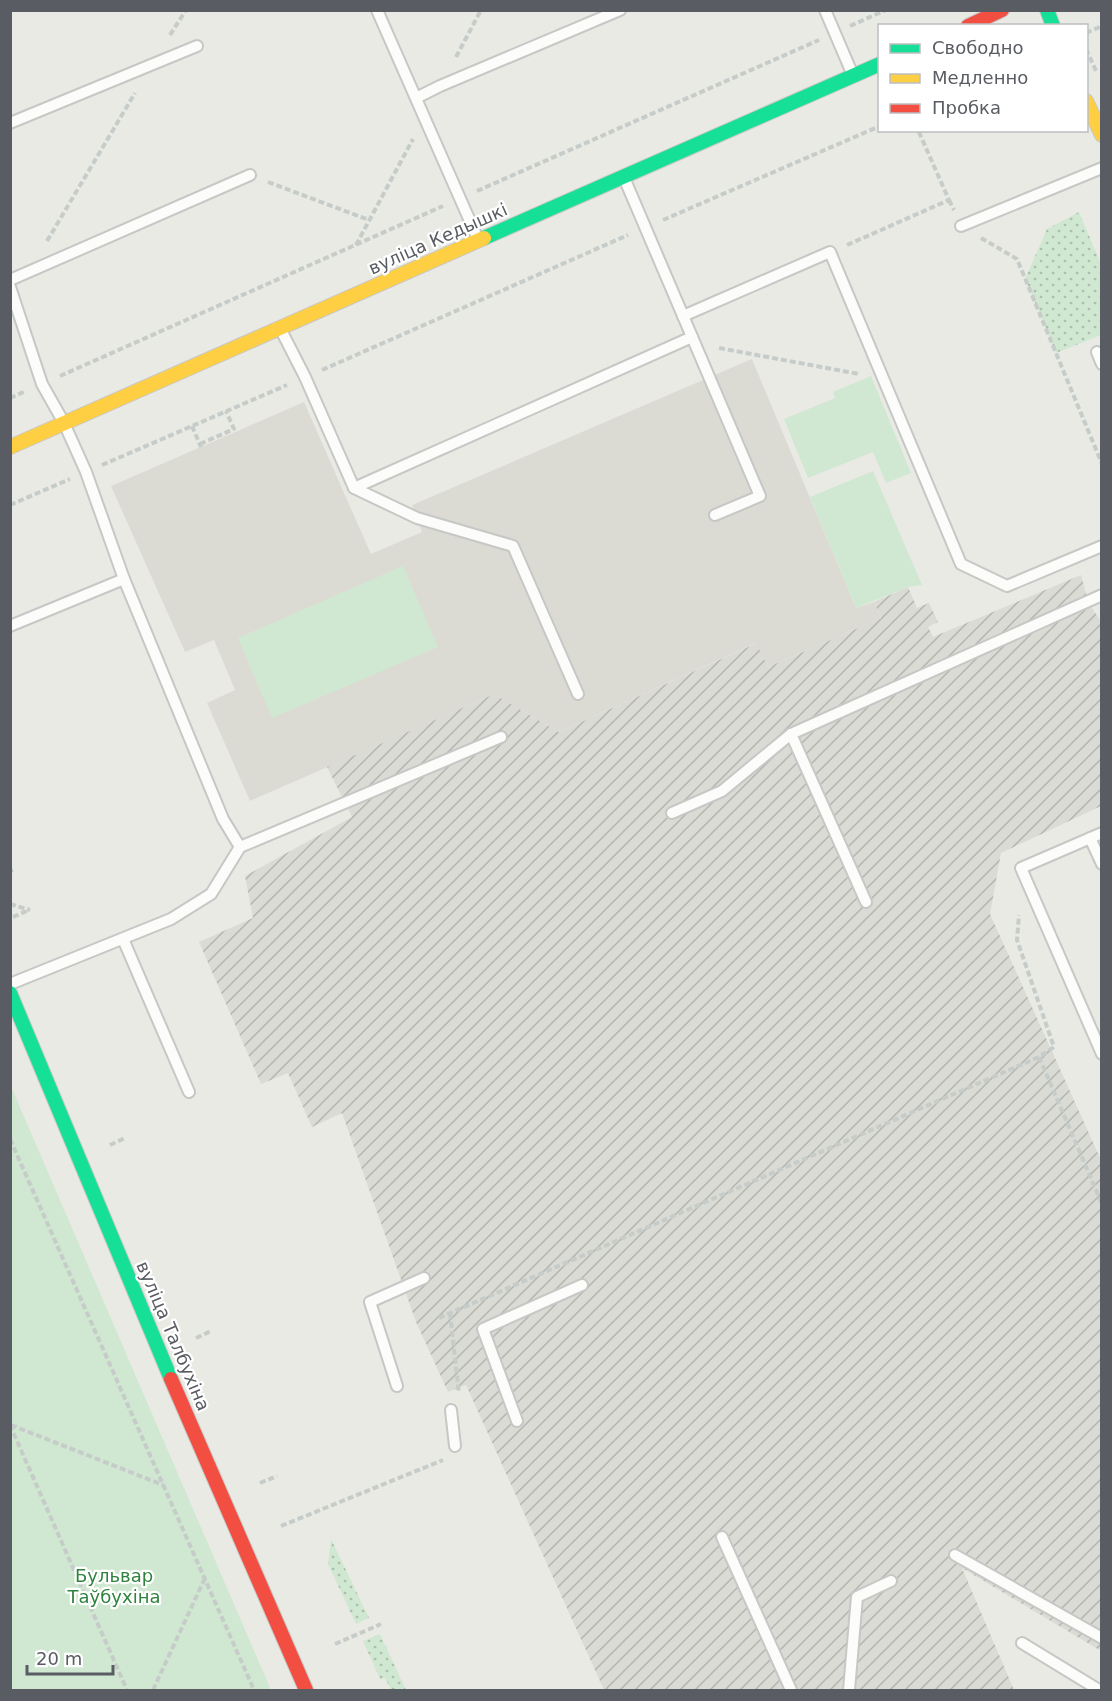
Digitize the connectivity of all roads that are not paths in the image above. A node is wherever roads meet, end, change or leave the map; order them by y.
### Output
1 (377, 10) edge
2 (620, 10) edge
3 (825, 10) edge
4 (1002, 10) edge
5 (972, 24) edge
6 (197, 46) dead end
7 (878, 64) edge
8 (853, 76) junction
9 (416, 98) junction
10 (1088, 106) edge
11 (10, 123) edge
12 (1101, 135) edge
13 (1101, 168) edge
14 (250, 175) road end
15 (623, 177) junction
16 (961, 226) road end
17 (479, 240) junction
18 (10, 280) edge
19 (10, 287) edge
20 (682, 316) junction
21 (280, 328) junction
22 (693, 340) junction
23 (1097, 352) dead end
24 (1101, 364) edge
25 (64, 423) junction
26 (10, 447) edge
27 (354, 488) junction
28 (715, 515) dead end
29 (1101, 546) edge
30 (124, 579) junction
31 (1101, 595) edge
32 (10, 626) edge
33 (578, 694) dead end
34 (791, 735) junction
35 (501, 737) dead end
36 (672, 813) dead end
37 (1101, 833) edge
38 (1090, 838) junction
39 (240, 847) junction
40 (1101, 864) edge
41 (866, 902) dead end
42 (123, 939) junction
43 (10, 984) edge
44 (10, 993) edge
45 (1101, 1054) edge
46 (189, 1092) dead end
47 (424, 1278) dead end
48 (582, 1285) dead end
49 (397, 1386) dead end
50 (451, 1410) dead end
51 (516, 1421) dead end
52 (455, 1446) dead end
53 (722, 1537) dead end
54 (955, 1555) dead end
55 (891, 1581) dead end
56 (1101, 1638) edge
57 (1022, 1643) dead end
58 (306, 1690) edge
59 (791, 1690) edge
60 (849, 1690) edge
61 (1099, 1690) edge

1 - 9 lane
2 - 9 lane
3 - 8 lane
4 - 5 street
6 - 11 lane
7 - 8 street, вуліца Кедышкі
8 - 15 street, вуліца Кедышкі
9 - 17 lane
10 - 12 street
13 - 16 lane
14 - 18 lane
15 - 17 street, вуліца Кедышкі
15 - 20 lane
17 - 21 street, вуліца Кедышкі
19 - 25 lane
20 - 22 lane
20 - 29 lane
21 - 25 street, вуліца Кедышкі
21 - 27 lane
22 - 27 lane
22 - 28 lane
23 - 24 lane
25 - 26 street, вуліца Кедышкі
25 - 30 lane
27 - 33 lane
30 - 32 lane
30 - 39 lane
31 - 34 lane
34 - 36 lane
34 - 41 lane
35 - 39 lane
37 - 38 lane
38 - 40 lane
38 - 45 lane
39 - 42 lane
42 - 43 lane
42 - 46 lane
44 - 58 street, вуліца Талбухіна
47 - 49 lane
48 - 51 lane
50 - 52 lane
53 - 59 lane
54 - 56 lane
55 - 60 lane
57 - 61 lane

